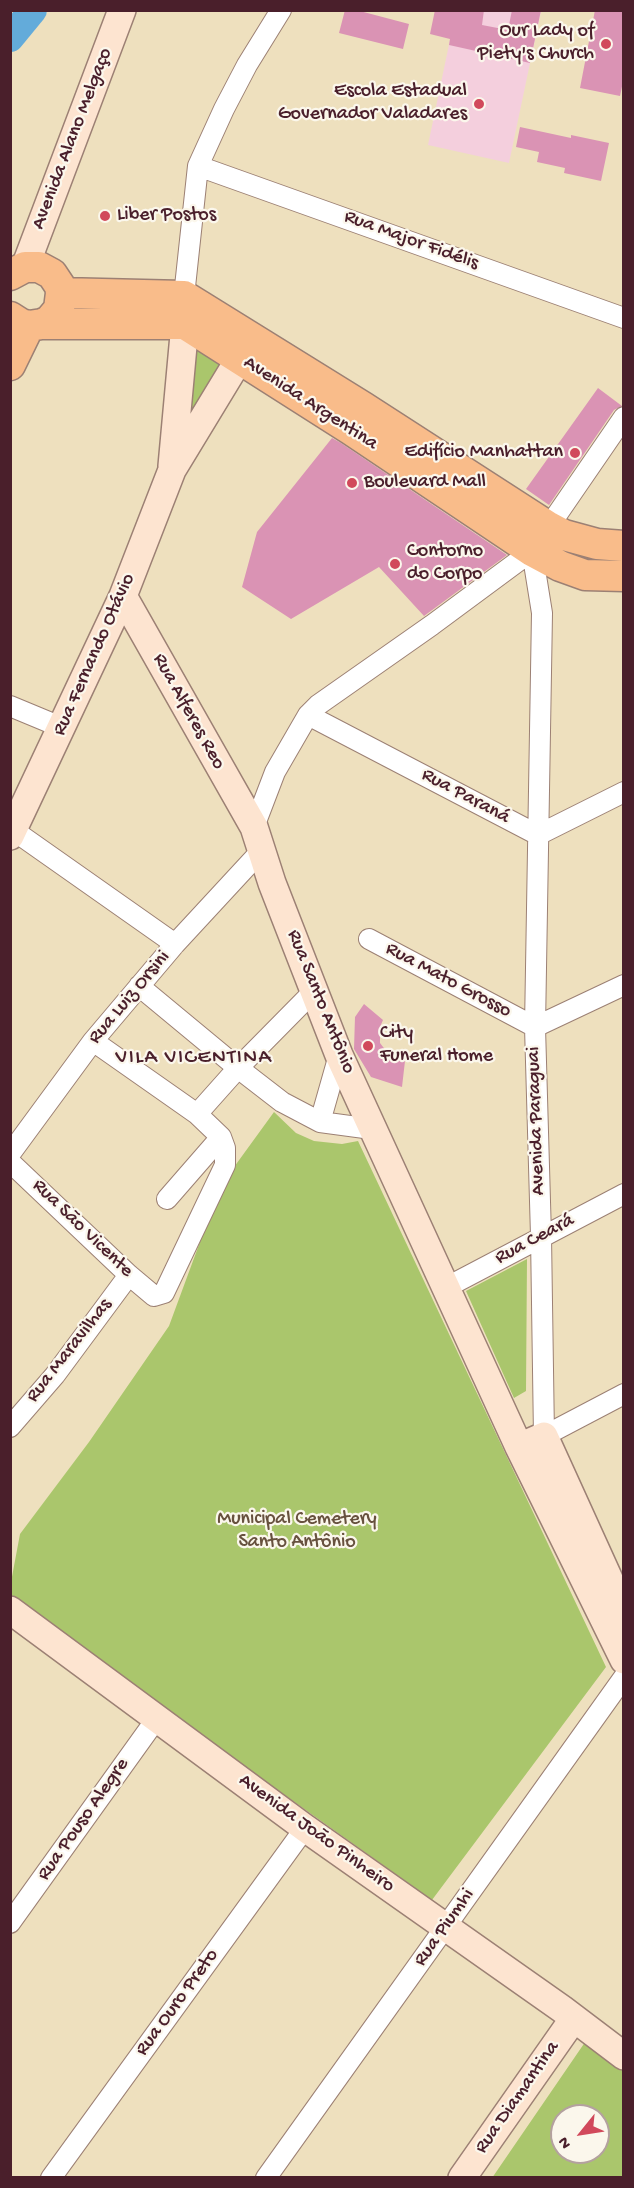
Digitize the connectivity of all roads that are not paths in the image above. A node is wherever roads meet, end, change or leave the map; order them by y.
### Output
1 (122, 10) edge
2 (281, 10) edge
3 (198, 166) junction
4 (22, 237) edge
5 (14, 272) edge
6 (61, 293) junction
7 (184, 310) junction
8 (624, 318) edge
9 (27, 323) edge
10 (240, 358) junction
11 (10, 365) edge
12 (624, 417) edge
13 (172, 470) junction
14 (549, 527) junction
15 (624, 546) edge
16 (532, 551) junction
17 (560, 566) junction
18 (624, 576) edge
19 (123, 596) junction
20 (542, 613) junction
21 (10, 706) edge
22 (308, 715) junction
23 (63, 728) junction
24 (624, 792) edge
25 (12, 833) edge
26 (538, 835) junction
27 (257, 839) junction
28 (369, 939) dead end
29 (176, 944) junction
30 (624, 985) edge
31 (139, 986) junction
32 (313, 992) junction
33 (535, 1027) junction
34 (93, 1041) junction
35 (339, 1055) junction
36 (237, 1068) junction
37 (197, 1114) junction
38 (320, 1122) junction
39 (372, 1129) junction
40 (221, 1137) junction
41 (10, 1154) edge
42 (10, 1162) edge
43 (624, 1194) edge
44 (167, 1199) dead end
45 (541, 1236) junction
46 (129, 1275) junction
47 (447, 1287) junction
48 (624, 1394) edge
49 (10, 1427) edge
50 (544, 1436) junction
51 (519, 1448) junction
52 (615, 1601) edge
53 (12, 1614) edge
54 (624, 1660) edge
55 (624, 1677) edge
56 (157, 1718) junction
57 (305, 1828) junction
58 (10, 1923) edge
59 (446, 1927) junction
60 (574, 2018) junction
61 (624, 2056) edge
62 (51, 2178) edge
63 (266, 2178) edge
64 (462, 2178) edge

1 - 4 street, Avenida Alano Melgaço
2 - 3 street
3 - 7 street
3 - 8 street, Rua Major Fidélis
4 - 5 street, Avenida Alano Melgaço
5 - 6 main road
6 - 7 main road
6 - 9 main road
7 - 9 main road
7 - 10 main road, Avenida Argentina
7 - 13 street
7 - 14 main road, Avenida Argentina
9 - 11 main road
10 - 13 street
10 - 16 main road, Avenida Argentina
12 - 14 street
13 - 19 street, Rua Fernando Otávio
14 - 15 main road, Avenida Argentina
14 - 16 street
16 - 17 main road, Avenida Argentina
16 - 20 street, Avenida Paraguai
16 - 22 street
17 - 18 main road, Avenida Argentina
17 - 20 street, Avenida Paraguai
19 - 23 street, Rua Fernando Otávio
19 - 27 street, Rua Alferes Reo
20 - 26 street, Avenida Paraguai
21 - 23 street
22 - 26 street, Rua Paraná
22 - 27 street
23 - 25 street, Rua Fernando Otávio
24 - 26 street
25 - 29 street
26 - 33 street, Avenida Paraguai
27 - 29 street, Rua Luiz Orsini
27 - 32 street, Rua Santo Antônio
28 - 33 street, Rua Mato Grosso
29 - 31 street, Rua Luiz Orsini
30 - 33 street, Rua Mato Grosso
31 - 34 street, Rua Luiz Orsini
31 - 36 street
32 - 35 street, Rua Santo Antônio
32 - 36 street
33 - 45 street, Avenida Paraguai
34 - 37 street
34 - 41 street, Rua Luiz Orsini
35 - 38 street
35 - 39 street, Rua Santo Antônio
36 - 37 street
36 - 38 street
37 - 40 street
38 - 39 street
39 - 47 street, Rua Santo Antônio
40 - 44 street
40 - 46 street, Rua São Vicente
42 - 46 street, Rua São Vicente
43 - 45 street, Rua Ceará
45 - 47 street, Rua Ceará
45 - 50 street, Avenida Paraguai
46 - 49 street, Rua Maravilhas
47 - 51 street, Avenida Paraguai
48 - 50 street
50 - 51 street
50 - 52 street, Avenida Paraguai
51 - 52 street, Avenida Paraguai
52 - 54 street, Avenida Paraguai
53 - 56 street, Avenida João Pinheiro
55 - 59 street, Rua Piumhi
56 - 57 street, Avenida João Pinheiro
56 - 58 street, Rua Pouso Alegre
57 - 59 street, Avenida João Pinheiro
57 - 62 street, Rua Ouro Preto
59 - 60 street, Avenida João Pinheiro
59 - 63 street, Rua Piumhi
60 - 61 street, Avenida João Pinheiro
60 - 64 street, Rua Diamantina

